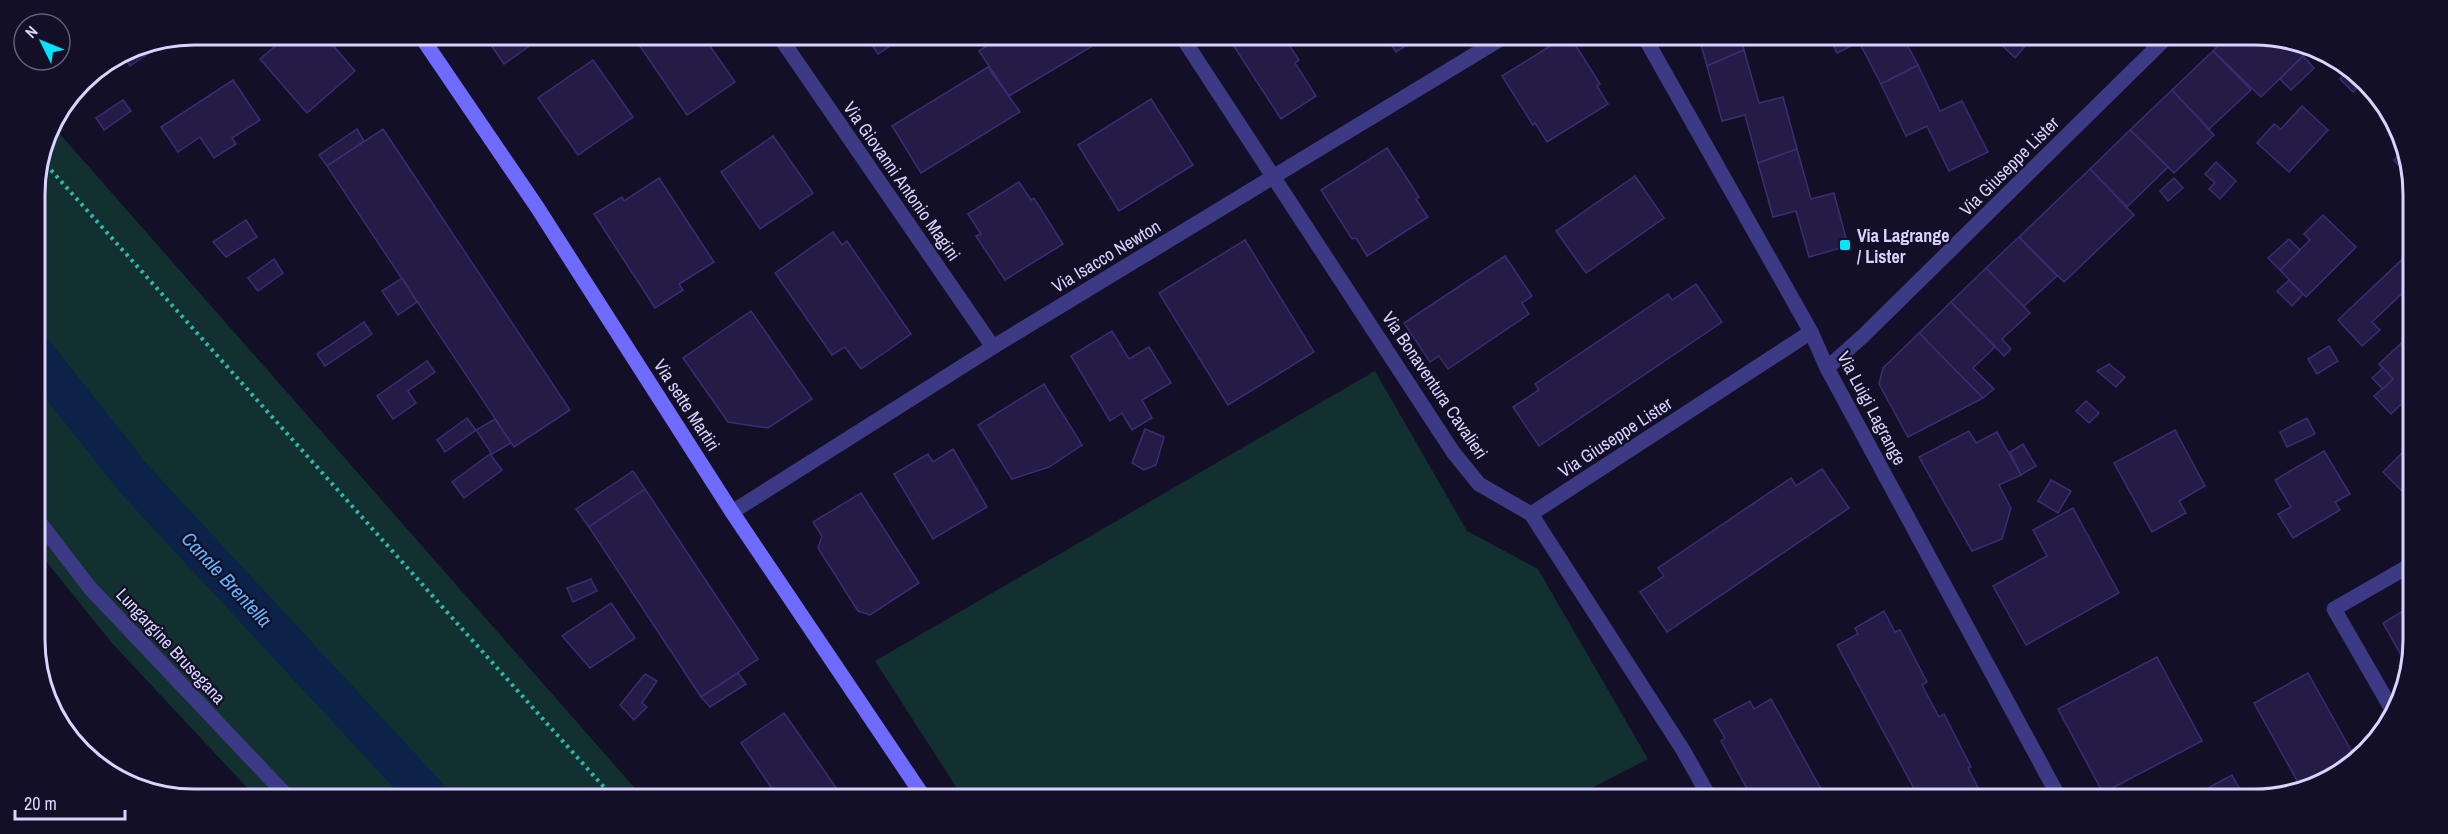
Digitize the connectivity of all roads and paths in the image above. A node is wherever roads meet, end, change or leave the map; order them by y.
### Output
1 (427, 45) edge
2 (784, 45) edge
3 (1187, 45) edge
4 (1491, 45) edge
5 (1649, 45) edge
6 (2159, 45) edge
7 (48, 167) edge
8 (1274, 177) junction
9 (1811, 332) junction
10 (993, 347) junction
11 (1827, 368) junction
12 (732, 512) junction
13 (1531, 514) junction
14 (45, 529) edge
15 (2403, 569) edge
16 (2389, 704) edge
17 (280, 789) edge
18 (606, 789) edge
19 (918, 789) edge
20 (1705, 789) edge
21 (2055, 789) edge

1 - 12 main road, Via sette Martiri
2 - 10 street, Via Giovanni Antonio Magini
3 - 8 street, Via Bonaventura Cavalieri
4 - 8 street, Via Isacco Newton
5 - 9 street, Via Luigi Lagrange
6 - 11 street, Via Giuseppe Lister
7 - 18 path
8 - 10 street, Via Isacco Newton
8 - 13 street, Via Bonaventura Cavalieri
9 - 11 street, Via Luigi Lagrange
9 - 13 street, Via Giuseppe Lister
10 - 12 street, Via Isacco Newton
11 - 21 street, Via Luigi Lagrange
12 - 19 main road, Via sette Martiri
13 - 20 street, Via Bonaventura Cavalieri
14 - 17 street, Lungargine Brusegana
15 - 16 street

